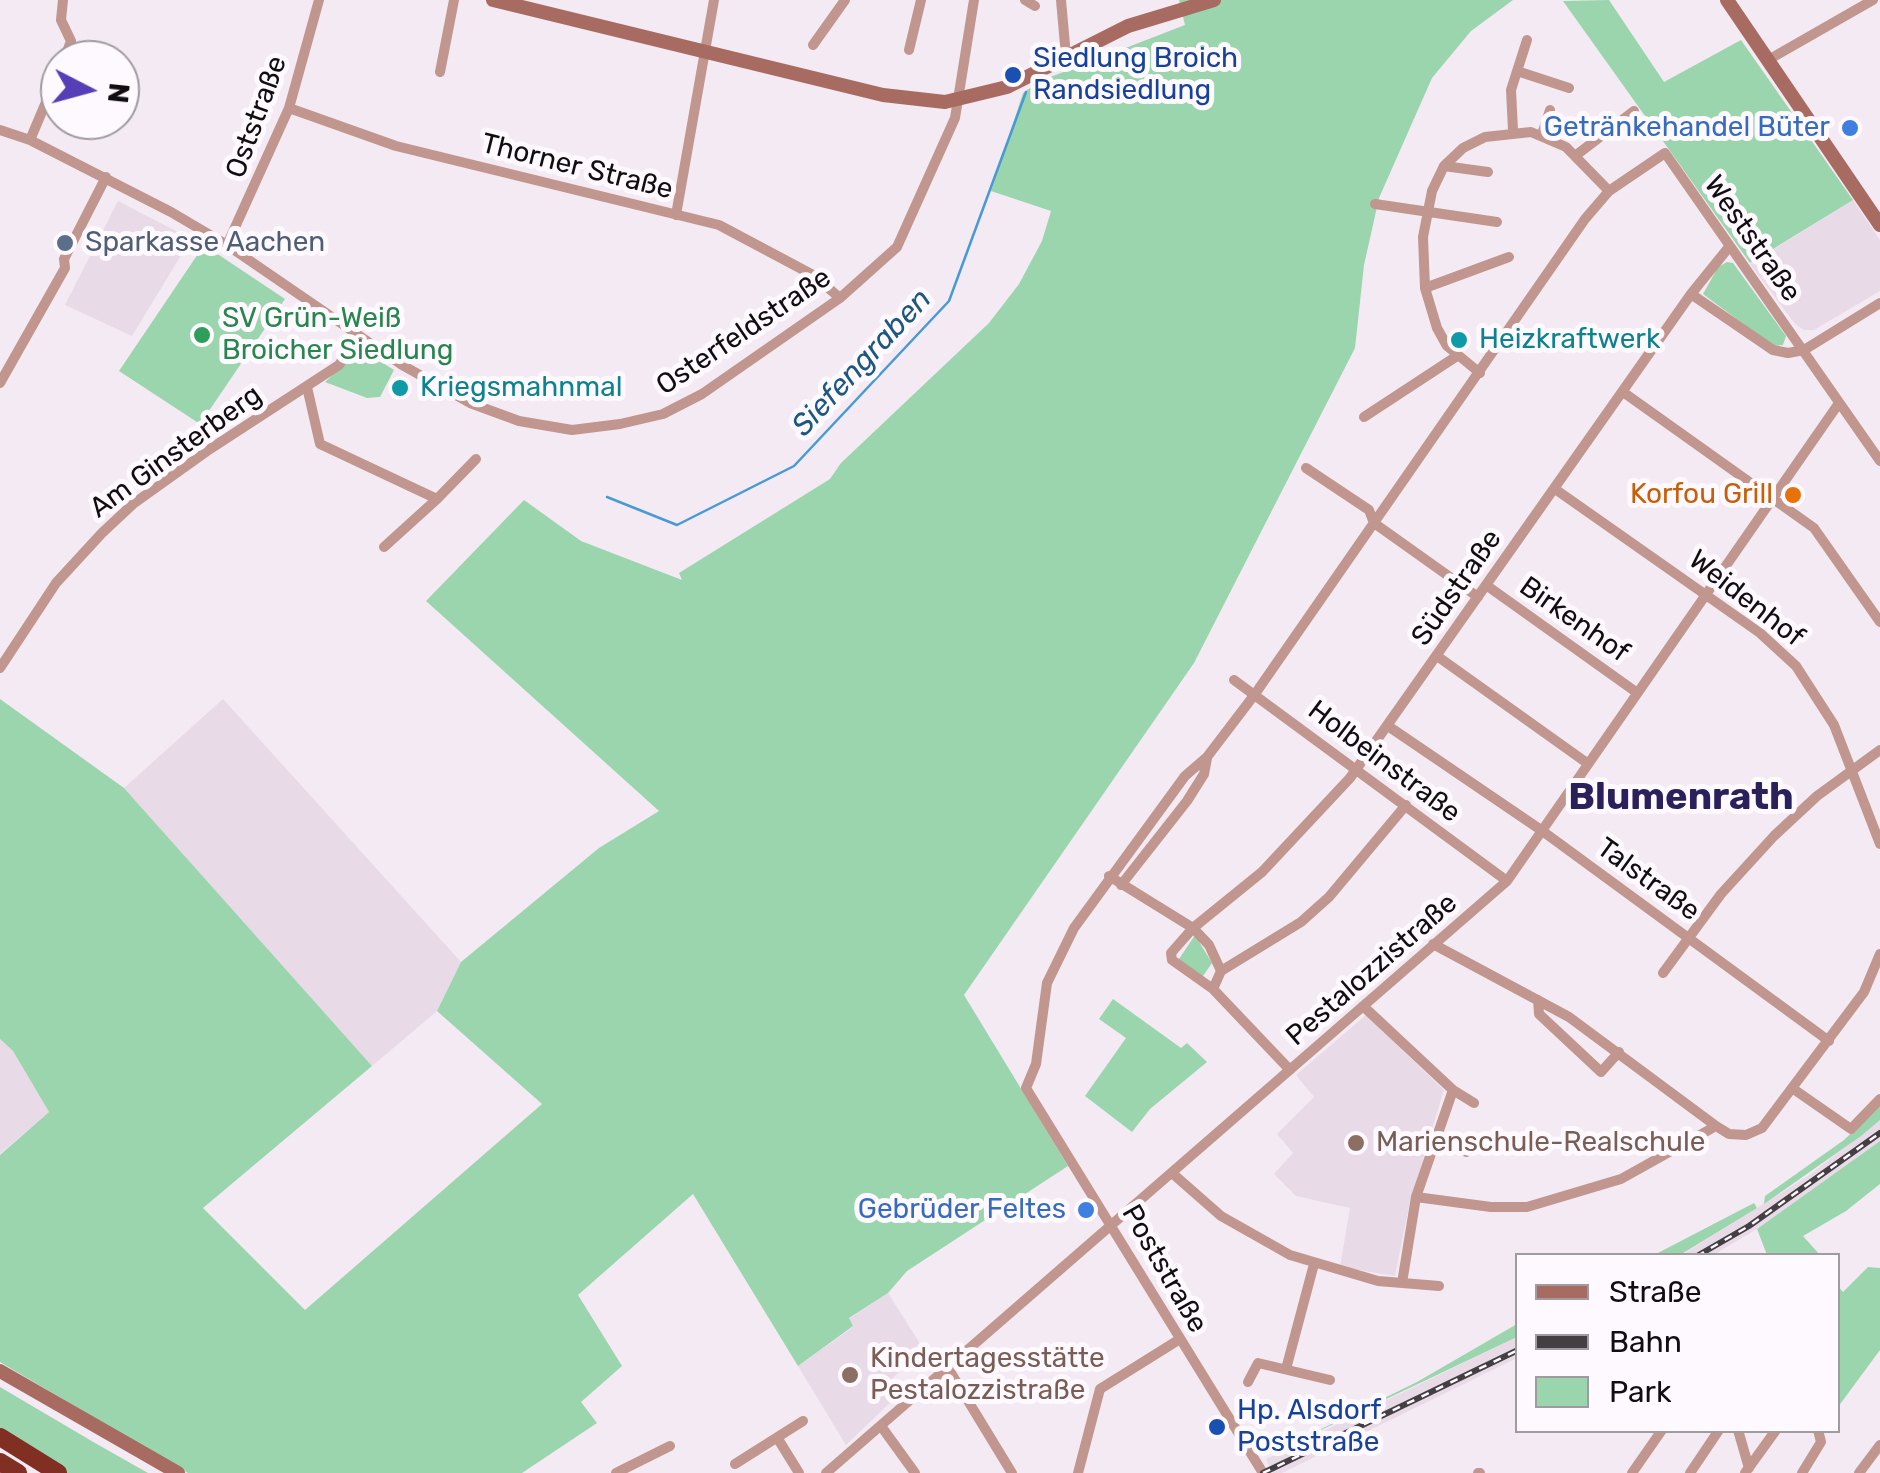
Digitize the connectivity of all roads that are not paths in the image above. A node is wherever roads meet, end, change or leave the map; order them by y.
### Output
1 (63, 0) edge
2 (318, 0) edge
3 (454, 0) edge
4 (493, 0) edge
5 (714, 0) edge
6 (845, 0) edge
7 (921, 0) edge
8 (974, 0) edge
9 (1061, 0) edge
10 (1214, 0) edge
11 (1727, 0) edge
12 (1873, 0) edge
13 (517, 3) edge
14 (70, 40) edge
15 (1527, 40) dead end
16 (813, 45) dead end
17 (909, 50) dead end
18 (704, 53) junction
19 (1066, 56) junction
20 (1768, 60) junction
21 (1516, 71) junction
22 (440, 72) dead end
23 (1570, 88) dead end
24 (959, 100) junction
25 (289, 108) junction
26 (1550, 110) dead end
27 (1634, 111) dead end
28 (40, 116) edge
29 (0, 130) edge
30 (1512, 130) junction
31 (1542, 134) junction
32 (30, 140) junction
33 (1575, 156) junction
34 (1444, 166) junction
35 (1488, 172) dead end
36 (106, 176) junction
37 (1608, 192) junction
38 (1375, 204) dead end
39 (1427, 212) junction
40 (676, 215) junction
41 (1498, 222) dead end
42 (1880, 225) edge
43 (227, 245) junction
44 (1729, 247) junction
45 (1509, 257) dead end
46 (1425, 288) junction
47 (1691, 294) junction
48 (840, 298) junction
49 (1880, 303) edge
50 (358, 336) junction
51 (1804, 350) junction
52 (1457, 356) junction
53 (1480, 373) junction
54 (0, 383) edge
55 (308, 387) junction
56 (1623, 392) junction
57 (1839, 403) junction
58 (1364, 417) dead end
59 (476, 459) dead end
60 (1880, 461) edge
61 (1306, 468) dead end
62 (1554, 489) junction
63 (437, 499) junction
64 (1772, 499) junction
65 (1374, 523) junction
66 (384, 547) dead end
67 (1486, 586) junction
68 (1706, 593) junction
69 (1478, 597) junction
70 (1880, 622) edge
71 (1438, 656) junction
72 (0, 668) edge
73 (1234, 680) dead end
74 (1636, 692) junction
75 (1256, 694) junction
76 (1388, 726) junction
77 (1880, 750) edge
78 (1207, 757) junction
79 (1587, 763) junction
80 (1357, 768) junction
81 (1851, 769) junction
82 (1406, 806) junction
83 (1541, 830) junction
84 (1880, 844) edge
85 (1109, 876) junction
86 (1507, 881) junction
87 (1121, 885) junction
88 (1193, 928) junction
89 (1688, 938) junction
90 (1433, 944) junction
91 (1880, 954) edge
92 (1221, 971) junction
93 (1663, 973) dead end
94 (1213, 989) junction
95 (1538, 1000) junction
96 (1363, 1006) junction
97 (1829, 1041) junction
98 (1619, 1052) junction
99 (1290, 1070) junction
100 (1792, 1088) junction
101 (1453, 1090) junction
102 (1880, 1099) edge
103 (1474, 1103) dead end
104 (1716, 1126) junction
105 (1435, 1139) junction
106 (1466, 1152) dead end
107 (1172, 1173) junction
108 (1416, 1196) junction
109 (1111, 1222) junction
110 (1314, 1264) junction
111 (1402, 1283) junction
112 (1439, 1286) dead end
113 (1180, 1339) junction
114 (948, 1368) junction
115 (1286, 1369) junction
116 (0, 1371) edge
117 (1330, 1380) dead end
118 (1248, 1382) dead end
119 (803, 1421) dead end
120 (881, 1426) junction
121 (1660, 1433) edge
122 (1717, 1433) edge
123 (1739, 1433) edge
124 (1774, 1433) edge
125 (1819, 1436) edge
126 (0, 1437) edge
127 (778, 1439) junction
128 (1880, 1445) edge
129 (670, 1446) dead end
130 (0, 1462) edge
131 (735, 1464) dead end
132 (623, 1471) edge
133 (1748, 1471) edge
134 (18, 1473) edge
135 (58, 1473) edge
136 (178, 1473) edge
137 (799, 1473) edge
138 (826, 1473) edge
139 (915, 1473) edge
140 (1012, 1473) edge
141 (1078, 1473) edge
142 (1263, 1473) edge
143 (1632, 1473) edge
144 (1690, 1473) edge
145 (1802, 1473) edge
146 (1858, 1473) edge

1 - 14 street
2 - 25 street, Oststraße
3 - 22 street
4 - 13 street
5 - 18 street
6 - 16 street
7 - 17 street
8 - 24 street, Osterfeldstraße
9 - 19 street
10 - 19 street
11 - 20 street
12 - 20 street
13 - 18 street
15 - 21 street
18 - 24 street
18 - 40 street
19 - 24 street
20 - 42 street
21 - 23 street
21 - 30 street
24 - 48 street, Osterfeldstraße
25 - 40 street, Thorner Straße
25 - 43 street, Oststraße
26 - 31 street
27 - 33 street
28 - 32 street
29 - 32 street, Osterfeldstraße
30 - 31 street
30 - 34 street
31 - 33 street
32 - 36 street, Osterfeldstraße
33 - 37 street
34 - 35 street
34 - 39 street
36 - 43 street, Osterfeldstraße
36 - 54 street
37 - 44 street, Weststraße
37 - 53 street
38 - 39 street
39 - 41 street
39 - 46 street
40 - 48 street, Thorner Straße
43 - 50 street, Osterfeldstraße
44 - 47 street, Südstraße
44 - 51 street, Weststraße
45 - 46 street
46 - 52 street
47 - 51 street, Weststraße
47 - 56 street, Südstraße
48 - 50 street, Osterfeldstraße
49 - 51 street
50 - 55 street, Am Ginsterberg
51 - 57 street, Weststraße
52 - 53 street
52 - 58 street
53 - 65 street
55 - 63 street
55 - 72 street, Am Ginsterberg
56 - 62 street, Südstraße
56 - 64 street
57 - 60 street, Weststraße
57 - 64 street, Pestalozzistraße
59 - 63 street
61 - 65 street
62 - 67 street, Südstraße
62 - 68 street, Weidenhof
63 - 66 street
64 - 68 street, Pestalozzistraße
64 - 70 street
65 - 69 street
65 - 75 street
67 - 69 street, Südstraße
67 - 74 street, Birkenhof
68 - 74 street, Pestalozzistraße
68 - 81 street, Weidenhof
69 - 71 street, Südstraße
71 - 76 street, Südstraße
71 - 79 street
73 - 75 street, Holbeinstraße
74 - 79 street, Pestalozzistraße
75 - 78 street
75 - 80 street, Holbeinstraße
76 - 80 street, Südstraße
76 - 83 street, Talstraße
77 - 81 street
78 - 85 street
78 - 87 street
79 - 83 street, Pestalozzistraße
80 - 82 street, Holbeinstraße
80 - 88 street, Südstraße
81 - 84 street, Weidenhof
81 - 89 street
82 - 86 street, Holbeinstraße
82 - 92 street
83 - 86 street, Pestalozzistraße
83 - 89 street, Talstraße
85 - 87 street
85 - 109 street, Poststraße
86 - 90 street, Pestalozzistraße
87 - 88 street
88 - 92 street
88 - 94 street
89 - 93 street
89 - 97 street, Talstraße
90 - 95 street
90 - 96 street, Pestalozzistraße
91 - 97 street
92 - 94 street
94 - 99 street
95 - 98 street
95 - 98 street
96 - 99 street, Pestalozzistraße
96 - 101 street
97 - 100 street
98 - 104 street
99 - 107 street, Pestalozzistraße
100 - 102 street
100 - 104 street
101 - 103 street
101 - 105 street
104 - 108 street
105 - 106 street
105 - 108 street
107 - 109 street, Pestalozzistraße
107 - 110 street
108 - 111 street
109 - 113 street, Poststraße
109 - 114 street, Pestalozzistraße
110 - 111 street
110 - 115 street
111 - 112 street
113 - 141 street
113 - 142 street, Poststraße
114 - 120 street, Pestalozzistraße
114 - 140 street
115 - 117 street
115 - 118 street
116 - 136 street
119 - 127 street
120 - 138 street, Pestalozzistraße
120 - 139 street
121 - 143 street
122 - 144 street
123 - 133 street
124 - 133 street
125 - 145 street
126 - 135 highway
127 - 131 street
127 - 137 street
128 - 146 street
129 - 132 street
130 - 134 highway

